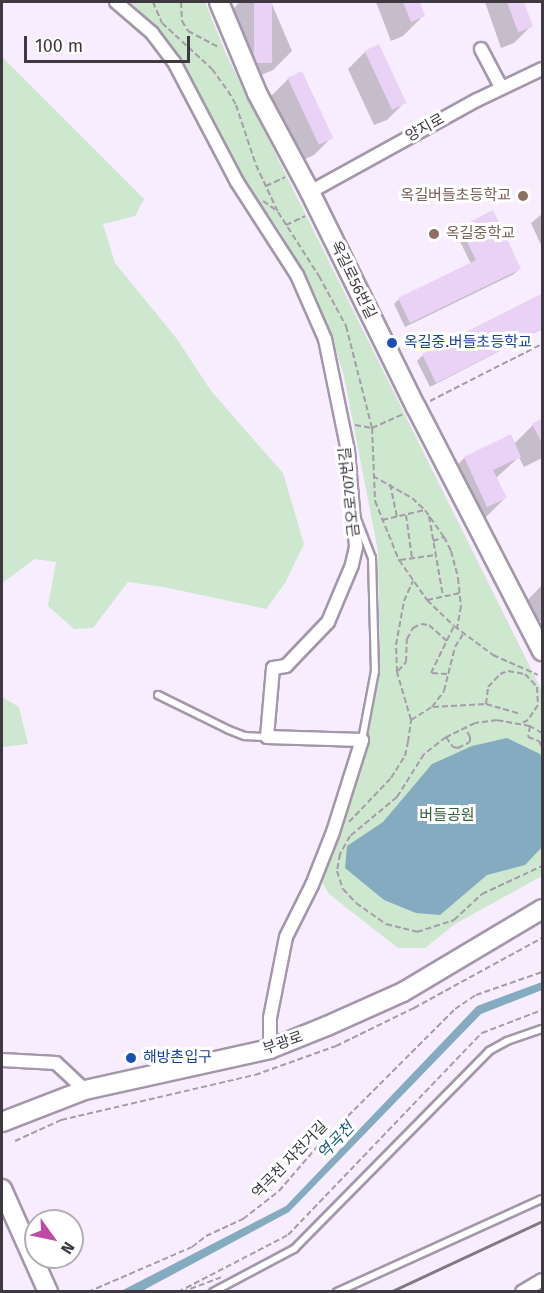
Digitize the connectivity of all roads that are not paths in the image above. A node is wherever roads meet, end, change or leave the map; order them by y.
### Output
1 (116, 2) edge
2 (219, 2) edge
3 (481, 49) dead end
4 (543, 69) edge
5 (501, 87) junction
6 (310, 192) junction
7 (352, 510) junction
8 (543, 651) edge
9 (158, 695) dead end
10 (267, 737) junction
11 (362, 740) junction
12 (543, 909) edge
13 (543, 1029) edge
14 (270, 1049) junction
15 (2, 1060) edge
16 (85, 1090) junction
17 (2, 1122) edge
18 (2, 1189) edge
19 (543, 1199) edge
20 (543, 1280) edge
21 (48, 1292) edge
22 (213, 1292) edge
23 (337, 1292) edge
24 (522, 1292) edge

1 - 7 street, 금오로707번길
2 - 6 street, 옥길로56번길
3 - 5 street
4 - 5 street, 양지로
5 - 6 street, 양지로
6 - 8 street, 옥길로56번길
7 - 10 street, 금오로707번길
7 - 11 lane
9 - 10 lane
10 - 11 street
11 - 14 street
12 - 14 street, 부광로
13 - 22 lane
14 - 16 street, 부광로
15 - 16 street
16 - 17 street, 부광로
18 - 21 street
19 - 23 lane
20 - 24 street

